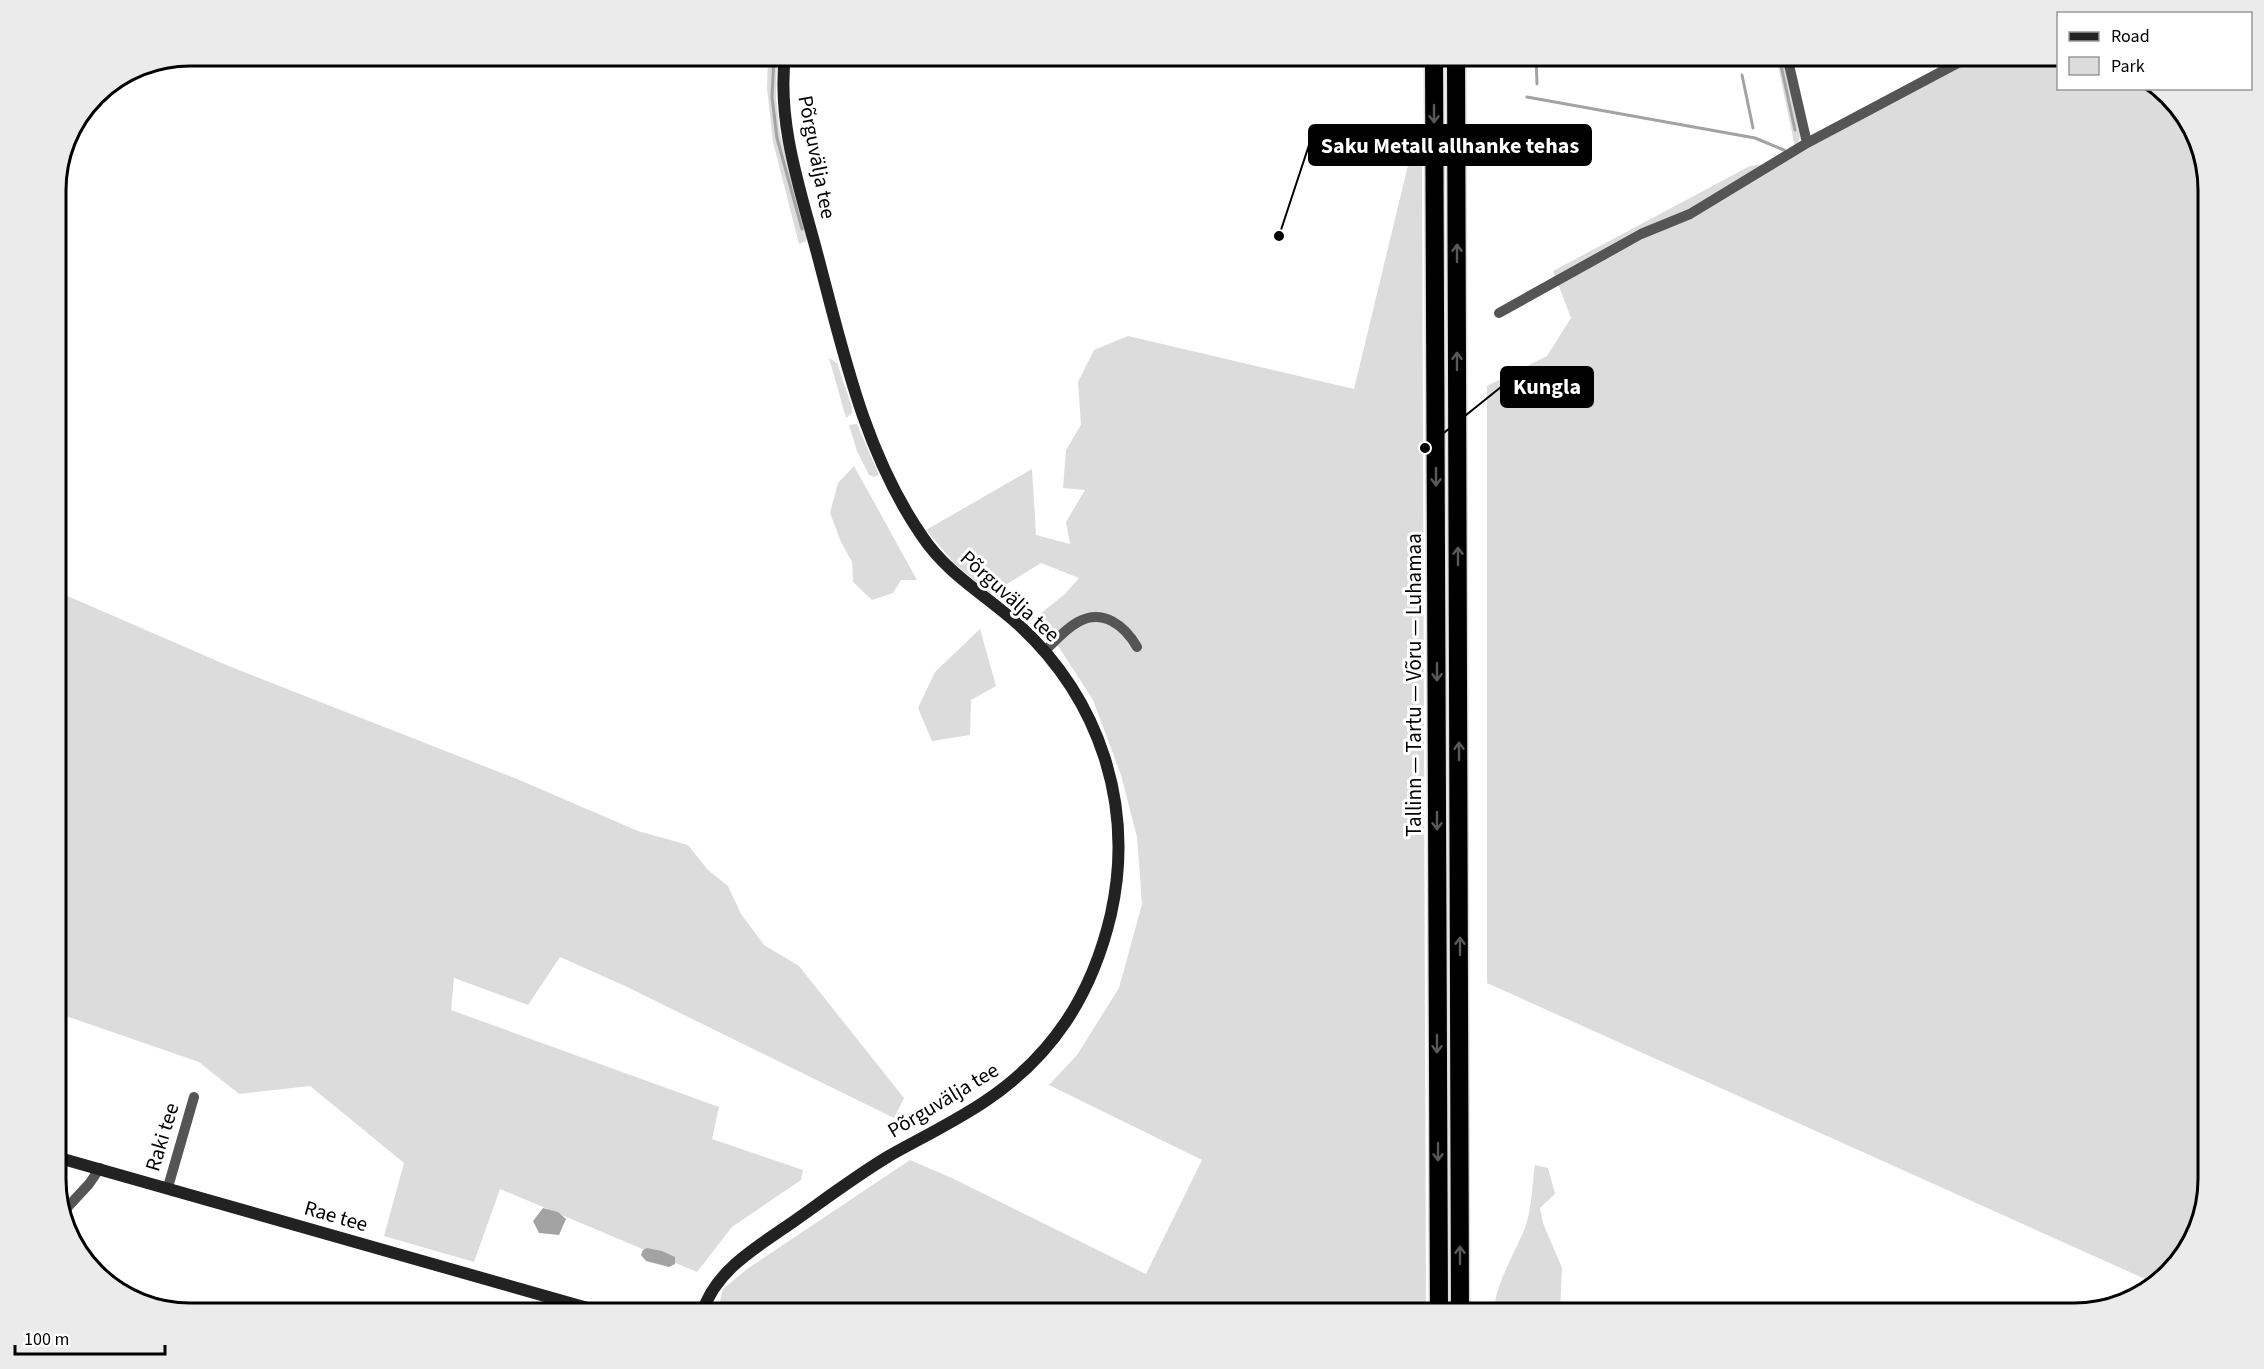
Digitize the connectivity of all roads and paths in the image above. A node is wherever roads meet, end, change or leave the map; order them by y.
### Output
1 (785, 66) edge
2 (1434, 66) edge
3 (1456, 66) edge
4 (1789, 66) edge
5 (1952, 66) edge
6 (1807, 143) junction
7 (1499, 313) dead end
8 (1137, 647) dead end
9 (1045, 651) junction
10 (194, 1097) dead end
11 (66, 1160) edge
12 (100, 1168) junction
13 (168, 1187) junction
14 (69, 1206) edge
15 (567, 1303) edge
16 (706, 1303) edge
17 (1439, 1303) edge
18 (1460, 1303) edge

1 - 9 street, Põrguvälja tee
2 -> 17 highway, Tallinn — Tartu — Võru — Luhamaa
18 -> 3 highway, Tallinn — Tartu — Võru — Luhamaa
4 - 6 street
5 - 6 street
6 - 7 street
8 - 9 street
9 - 16 street, Põrguvälja tee
10 - 13 street, Raki tee
11 - 12 street, Rae tee
12 - 13 street, Rae tee
12 - 14 street
13 - 15 street, Rae tee

